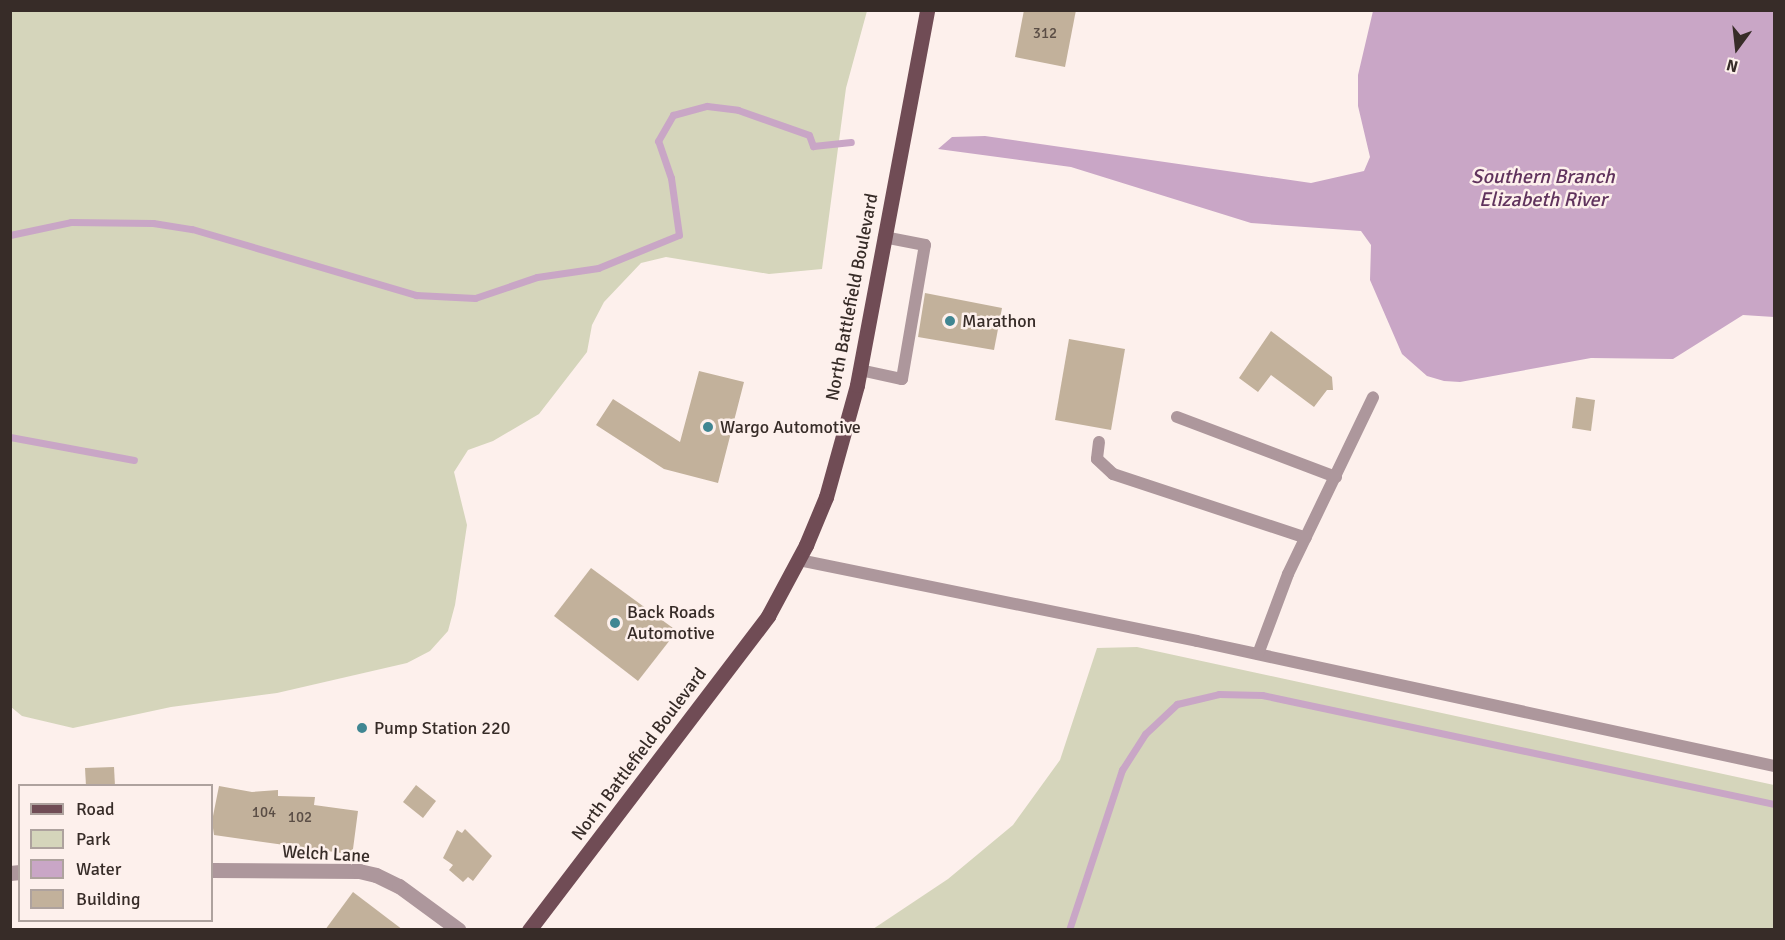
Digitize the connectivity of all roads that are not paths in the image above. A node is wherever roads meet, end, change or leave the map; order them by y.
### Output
1 (927, 10) edge
2 (884, 237) junction
3 (860, 370) junction
4 (1373, 397) dead end
5 (1177, 417) dead end
6 (1099, 442) dead end
7 (1336, 477) junction
8 (1306, 538) junction
9 (799, 560) junction
10 (1258, 654) junction
11 (1774, 766) edge
12 (213, 870) edge
13 (459, 930) edge
14 (530, 930) edge

1 - 2 main road, North Battlefield Boulevard
2 - 3 main road, North Battlefield Boulevard
2 - 3 lane
3 - 9 main road, North Battlefield Boulevard
4 - 7 lane
5 - 7 lane
6 - 8 lane
7 - 8 lane
8 - 10 lane
9 - 10 lane
9 - 14 main road, North Battlefield Boulevard
10 - 11 lane
12 - 13 street, Welch Lane

